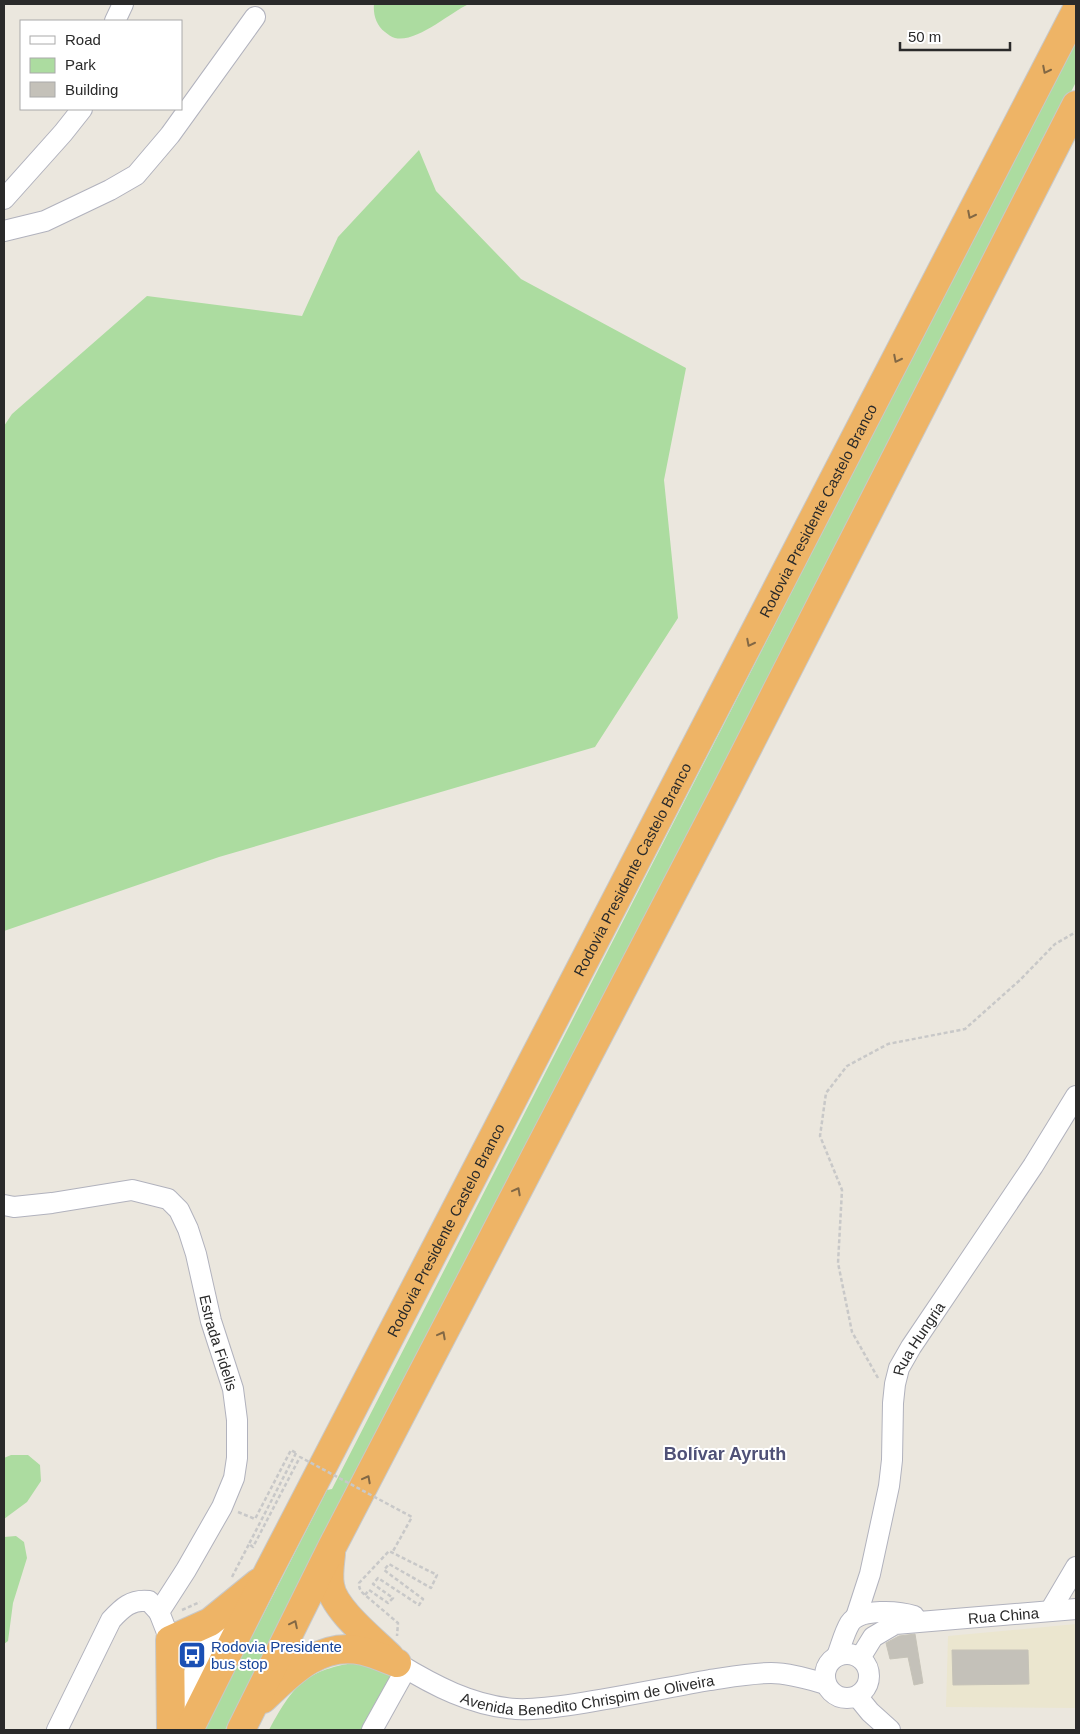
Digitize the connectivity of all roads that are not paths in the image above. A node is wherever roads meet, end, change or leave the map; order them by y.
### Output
1 (123, 4) edge
2 (1076, 11) edge
3 (254, 17) dead end
4 (115, 20) edge
5 (1076, 105) edge
6 (81, 110) edge
7 (4, 199) edge
8 (4, 231) edge
9 (1076, 1096) edge
10 (4, 1204) edge
11 (332, 1546) junction
12 (1076, 1567) edge
13 (265, 1578) junction
14 (231, 1592) junction
15 (1076, 1609) edge
16 (1050, 1611) junction
17 (856, 1617) junction
18 (930, 1620) junction
19 (164, 1623) junction
20 (860, 1658) junction
21 (401, 1666) junction
22 (830, 1668) junction
23 (857, 1696) junction
24 (245, 1721) edge
25 (177, 1728) edge
26 (57, 1730) edge
27 (372, 1730) edge
28 (890, 1730) edge

1 - 4 street
2 -> 13 highway, Rodovia Presidente Castelo Branco
3 - 8 street
11 -> 5 highway
6 - 7 street
9 - 17 street, Rua Hungria
10 - 19 street, Estrada Fidelis
11 - 21 highway
24 -> 11 highway
12 - 16 street
13 - 14 highway
13 - 25 highway, Rodovia Presidente Castelo Branco
14 - 19 highway
14 - 25 street
15 - 16 street, Rua China
16 - 18 street, Rua China
17 - 18 street, Rua China
17 - 22 street
18 - 20 street, Rua China
19 - 25 highway
19 - 26 street
20 - 22 street
20 - 23 street
21 - 22 street, Avenida Benedito Chrispim de Oliveira
21 - 24 highway
21 - 27 street
22 - 23 street
23 - 28 street

